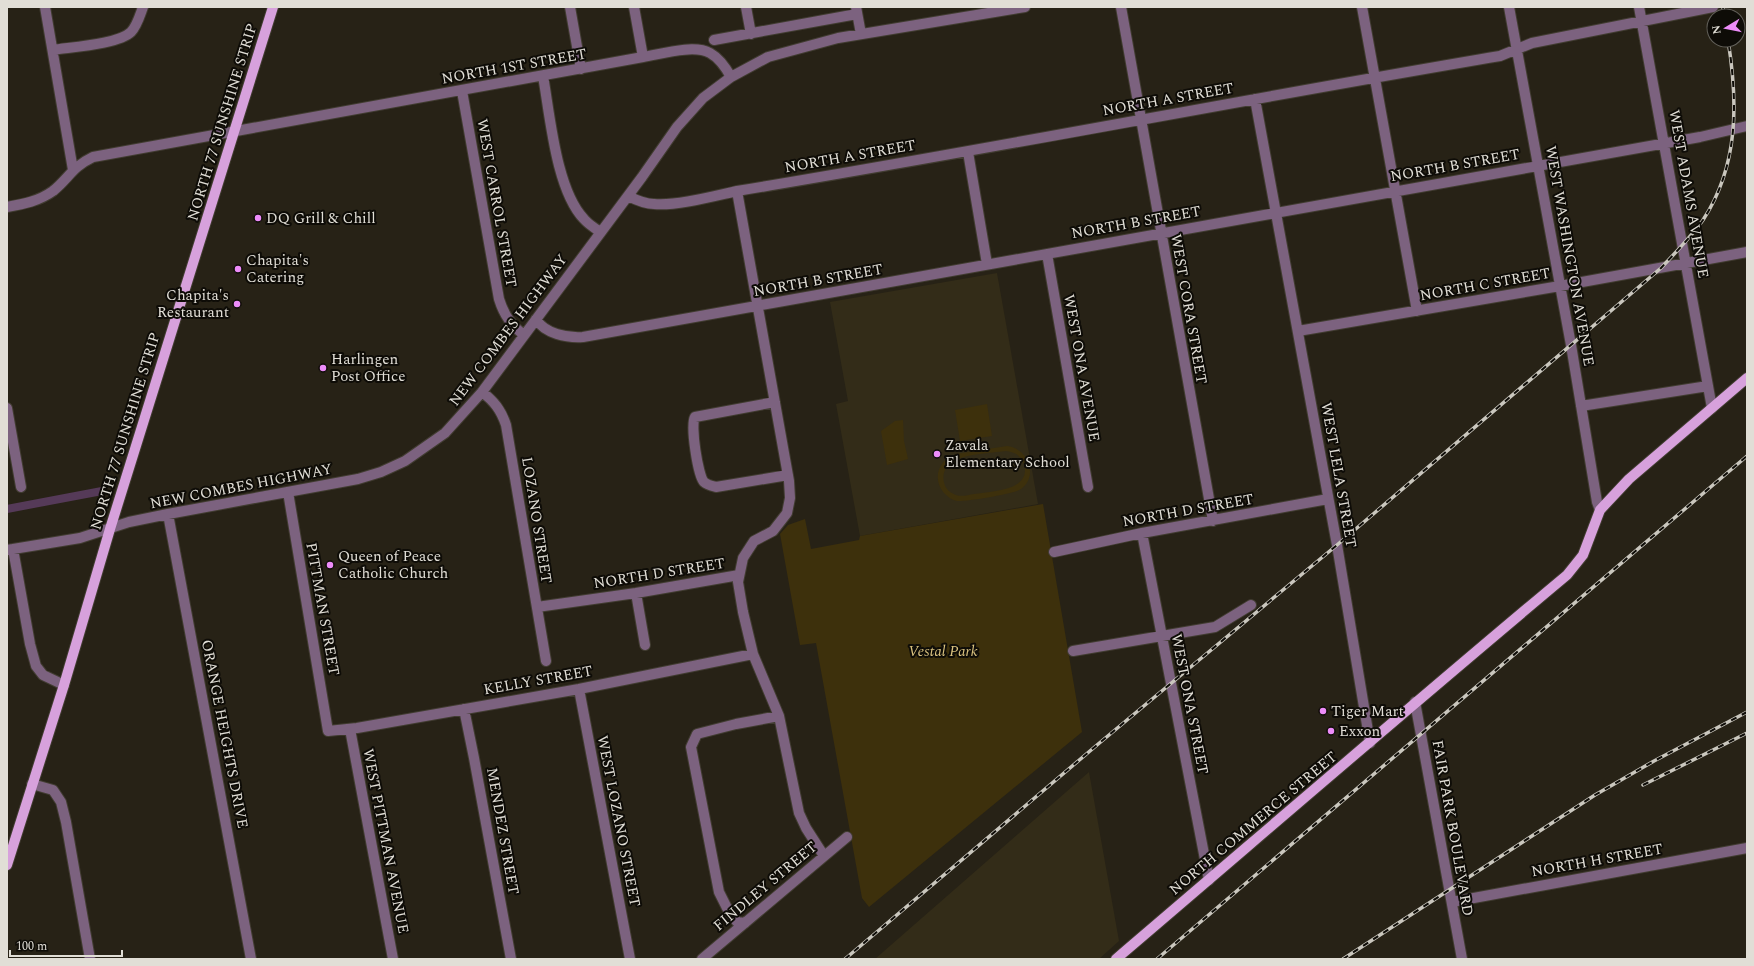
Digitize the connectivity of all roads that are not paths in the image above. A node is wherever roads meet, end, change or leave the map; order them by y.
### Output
1 (45, 7) edge
2 (143, 7) edge
3 (273, 7) edge
4 (570, 7) edge
5 (634, 7) edge
6 (746, 7) edge
7 (1025, 7) edge
8 (1121, 7) edge
9 (1362, 7) edge
10 (1509, 7) edge
11 (1640, 7) edge
12 (1713, 7) edge
13 (856, 11) edge
14 (981, 11) edge
15 (1642, 21) junction
16 (751, 34) junction
17 (861, 34) junction
18 (714, 40) dead end
19 (1517, 48) junction
20 (53, 50) junction
21 (643, 57) junction
22 (581, 69) junction
23 (543, 76) junction
24 (731, 76) junction
25 (1375, 77) junction
26 (462, 91) junction
27 (1255, 99) junction
28 (1140, 119) junction
29 (1747, 126) edge
30 (236, 131) junction
31 (1665, 143) junction
32 (968, 152) junction
33 (1538, 166) junction
34 (73, 170) junction
35 (737, 191) junction
36 (1396, 191) junction
37 (628, 196) junction
38 (7, 207) edge
39 (1276, 213) junction
40 (600, 232) junction
41 (1160, 233) junction
42 (1747, 252) edge
43 (1047, 254) junction
44 (987, 264) junction
45 (1686, 264) junction
46 (1560, 286) junction
47 (758, 306) junction
48 (1417, 311) junction
49 (536, 319) junction
50 (1298, 331) junction
51 (524, 335) junction
52 (1747, 378) edge
53 (1708, 386) junction
54 (482, 392) junction
55 (775, 402) junction
56 (1581, 406) junction
57 (7, 408) edge
58 (1712, 408) junction
59 (10, 447) edge
60 (788, 475) junction
61 (21, 487) dead end
62 (1088, 488) dead end
63 (288, 492) junction
64 (1328, 500) junction
65 (1600, 510) junction
66 (168, 514) junction
67 (1213, 521) junction
68 (110, 529) junction
69 (1142, 533) junction
70 (10, 550) edge
71 (1054, 552) dead end
72 (739, 575) junction
73 (636, 593) junction
74 (1251, 605) dead end
75 (537, 607) junction
76 (1161, 635) junction
77 (645, 645) dead end
78 (1074, 651) dead end
79 (753, 654) junction
80 (546, 661) dead end
81 (64, 685) junction
82 (579, 689) junction
83 (1416, 702) junction
84 (464, 709) junction
85 (779, 716) junction
86 (350, 729) junction
87 (328, 731) joint
88 (1370, 743) junction
89 (32, 784) junction
90 (847, 837) dead end
91 (1747, 848) edge
92 (824, 856) junction
93 (7, 865) edge
94 (1209, 880) junction
95 (1452, 902) junction
96 (745, 923) junction
97 (90, 959) edge
98 (251, 959) edge
99 (393, 959) edge
100 (511, 959) edge
101 (630, 959) edge
102 (702, 959) edge
103 (1116, 959) edge
104 (1462, 959) edge

1 - 20 street
2 - 20 street
3 - 30 main road, NORTH 77 SUNSHINE STRIP
4 - 22 street
5 - 21 street
6 - 16 street
7 - 14 street
8 - 28 street, WEST CORA STREET
9 - 25 street
10 - 19 street, WEST WASHINGTON AVENUE
11 - 15 street, WEST ADAMS AVENUE
12 - 15 street, NORTH A STREET
13 - 16 street
13 - 17 street
14 - 17 street
15 - 19 street, NORTH A STREET
15 - 31 street, WEST ADAMS AVENUE
16 - 18 street
17 - 24 street
19 - 25 street, NORTH A STREET
19 - 33 street, WEST WASHINGTON AVENUE
20 - 34 street
21 - 22 street, NORTH 1ST STREET
21 - 24 street, NORTH 1ST STREET
22 - 23 street, NORTH 1ST STREET
23 - 26 street, NORTH 1ST STREET
23 - 40 street
24 - 37 street, NEW COMBES HIGHWAY
25 - 27 street, NORTH A STREET
25 - 36 street
26 - 30 street, NORTH 1ST STREET
26 - 51 street, WEST CARROL STREET
27 - 28 street, NORTH A STREET
27 - 39 street, WEST LELA STREET
28 - 32 street, NORTH A STREET
28 - 41 street, WEST CORA STREET
29 - 31 street, NORTH B STREET
30 - 34 street, NORTH 1ST STREET
30 - 68 main road, NORTH 77 SUNSHINE STRIP
31 - 33 street, NORTH B STREET
31 - 45 street, WEST ADAMS AVENUE
32 - 35 street, NORTH A STREET
32 - 44 street
33 - 36 street, NORTH B STREET
33 - 46 street, WEST WASHINGTON AVENUE
34 - 38 street, NORTH 1ST STREET
35 - 37 street, NORTH A STREET
35 - 47 street, NORTH D STREET
36 - 39 street, NORTH B STREET
36 - 48 street
37 - 40 street, NEW COMBES HIGHWAY
39 - 41 street, NORTH B STREET
39 - 50 street, WEST LELA STREET
40 - 49 street, NEW COMBES HIGHWAY
41 - 43 street, NORTH B STREET
41 - 67 street, WEST CORA STREET
42 - 45 street, NORTH C STREET
43 - 44 street, NORTH B STREET
43 - 62 street, WEST ONA AVENUE
44 - 47 street, NORTH B STREET
45 - 46 street, NORTH C STREET
45 - 53 street, WEST ADAMS AVENUE
46 - 48 street, NORTH C STREET
46 - 56 street, WEST WASHINGTON AVENUE
47 - 49 street, NORTH B STREET
47 - 55 street, NORTH D STREET
48 - 50 street, NORTH C STREET
49 - 51 street, NEW COMBES HIGHWAY
50 - 64 street, WEST LELA STREET
51 - 54 street, NEW COMBES HIGHWAY
52 - 58 main road, NORTH COMMERCE STREET
53 - 56 street
53 - 58 street, WEST ADAMS AVENUE
54 - 63 street, NEW COMBES HIGHWAY
54 - 75 street, LOZANO STREET
55 - 60 street, NORTH D STREET
55 - 60 street
56 - 65 street, WEST WASHINGTON AVENUE
57 - 59 street
58 - 65 main road, NORTH COMMERCE STREET
59 - 61 street
60 - 72 street, NORTH D STREET
63 - 66 street, NEW COMBES HIGHWAY
63 - 87 street, PITTMAN STREET
64 - 67 street, NORTH D STREET
64 - 88 street, WEST LELA STREET
65 - 83 main road, NORTH COMMERCE STREET
66 - 68 street, NEW COMBES HIGHWAY
66 - 98 street, ORANGE HEIGHTS DRIVE
67 - 69 street, NORTH D STREET
68 - 70 street, NEW COMBES HIGHWAY
68 - 81 main road, NORTH 77 SUNSHINE STRIP
69 - 71 street, NORTH D STREET
69 - 76 street, WEST ONA STREET
70 - 81 street
72 - 73 street, NORTH D STREET
72 - 79 street
73 - 75 street, NORTH D STREET
73 - 77 street
74 - 76 street
75 - 80 street, LOZANO STREET
76 - 78 street
76 - 94 street, WEST ONA STREET
79 - 82 street, KELLY STREET
79 - 85 street
81 - 89 main road, NORTH 77 SUNSHINE STRIP
82 - 84 street, KELLY STREET
82 - 101 street, WEST LOZANO STREET
83 - 88 main road, NORTH COMMERCE STREET
83 - 95 street, FAIR PARK BOULEVARD
84 - 86 street, KELLY STREET
84 - 100 street, MENDEZ STREET
85 - 92 street
85 - 96 street
86 - 87 street, KELLY STREET
86 - 99 street, WEST PITTMAN AVENUE
88 - 94 main road, NORTH COMMERCE STREET
89 - 93 main road, NORTH 77 SUNSHINE STRIP
89 - 97 street
90 - 92 street, FINDLEY STREET
91 - 95 street, NORTH H STREET
92 - 96 street, FINDLEY STREET
94 - 103 main road, NORTH COMMERCE STREET
95 - 104 street, FAIR PARK BOULEVARD
96 - 102 street, FINDLEY STREET

